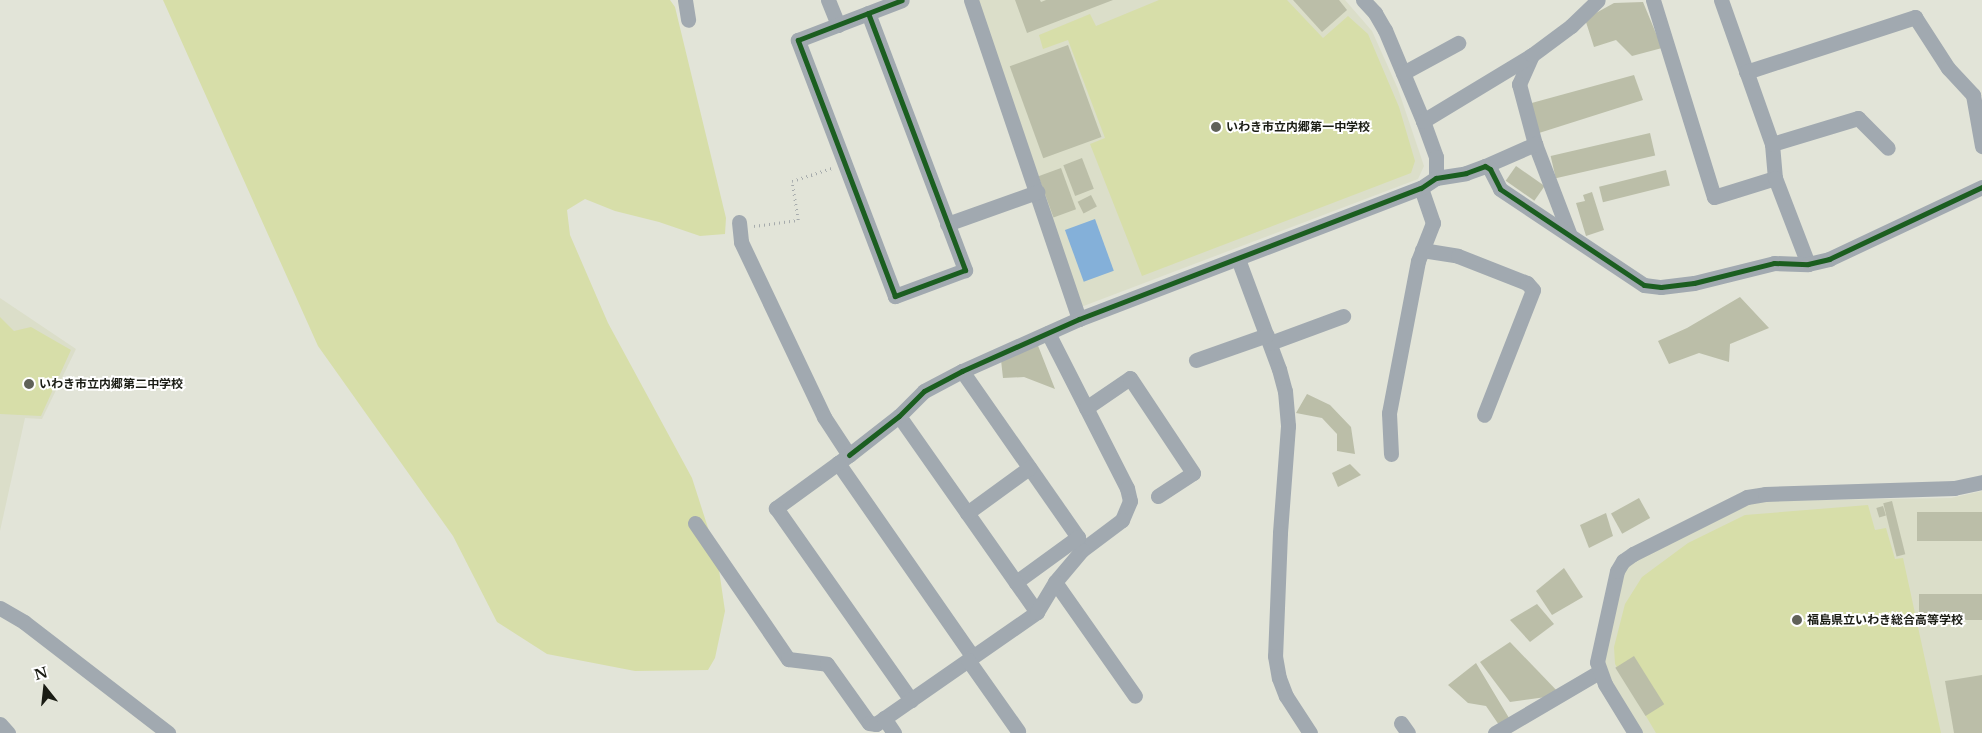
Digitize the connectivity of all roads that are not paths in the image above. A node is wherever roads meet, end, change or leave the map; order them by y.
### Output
1 (685, 0) edge
2 (828, 0) edge
3 (902, 0) edge
4 (971, 0) edge
5 (1363, 0) edge
6 (1598, 0) edge
7 (1653, 0) edge
8 (1721, 0) edge
9 (868, 13) junction
10 (688, 20) dead end
11 (838, 25) junction
12 (1458, 43) dead end
13 (1532, 55) junction
14 (1746, 72) junction
15 (1403, 73) junction
16 (1423, 121) junction
17 (1535, 144) junction
18 (1772, 144) junction
19 (1982, 146) edge
20 (1888, 148) dead end
21 (1485, 166) junction
22 (1436, 178) junction
23 (1775, 178) junction
24 (1422, 188) junction
25 (1982, 188) edge
26 (1037, 192) junction
27 (948, 224) junction
28 (739, 225) road end
29 (1569, 233) junction
30 (1422, 250) junction
31 (1238, 258) junction
32 (1808, 264) junction
33 (1343, 316) dead end
34 (1079, 319) junction
35 (1048, 332) junction
36 (1268, 339) junction
37 (1196, 360) dead end
38 (962, 371) junction
39 (1086, 408) junction
40 (1484, 415) dead end
41 (899, 416) junction
42 (1391, 454) dead end
43 (844, 459) junction
44 (1029, 468) junction
45 (1982, 482) edge
46 (1158, 496) dead end
47 (967, 512) junction
48 (695, 523) dead end
49 (1016, 582) junction
50 (1055, 582) junction
51 (0, 608) edge
52 (1037, 612) junction
53 (971, 658) junction
54 (1600, 672) junction
55 (1135, 696) dead end
56 (911, 700) junction
57 (884, 718) junction
58 (0, 724) edge
59 (163, 731) edge
60 (1018, 732) dead end
61 (8, 733) edge
62 (894, 733) edge
63 (1310, 733) edge
64 (1495, 733) edge
65 (1635, 733) edge

1 - 10 street
2 - 11 street
3 - 9 street
4 - 26 street
5 - 15 street
6 - 13 street
7 - 23 street
8 - 14 street
9 - 11 street
9 - 27 street
11 - 27 street
12 - 15 street
13 - 16 street
13 - 17 street
14 - 18 street
14 - 19 street
15 - 16 street
16 - 22 street
17 - 21 street
17 - 29 street
18 - 20 street
18 - 23 street
21 - 22 street
21 - 29 street
22 - 24 street
23 - 32 street
24 - 30 street
24 - 31 street
25 - 32 street
26 - 27 street
26 - 34 street
28 - 43 street
29 - 32 street
30 - 40 street
30 - 42 street
31 - 34 street
31 - 36 street
33 - 36 street
34 - 35 street
35 - 38 street
35 - 39 street
36 - 37 street
36 - 63 street
38 - 41 street
38 - 44 street
39 - 46 street
39 - 50 street
41 - 43 street
41 - 47 street
43 - 53 street
43 - 56 street
44 - 47 street
44 - 49 street
45 - 54 street
47 - 49 street
48 - 57 street
49 - 52 street
50 - 52 street
50 - 55 street
51 - 59 street
52 - 53 street
53 - 56 street
53 - 60 street
54 - 64 street
54 - 65 street
56 - 57 street
57 - 62 street
58 - 61 street

